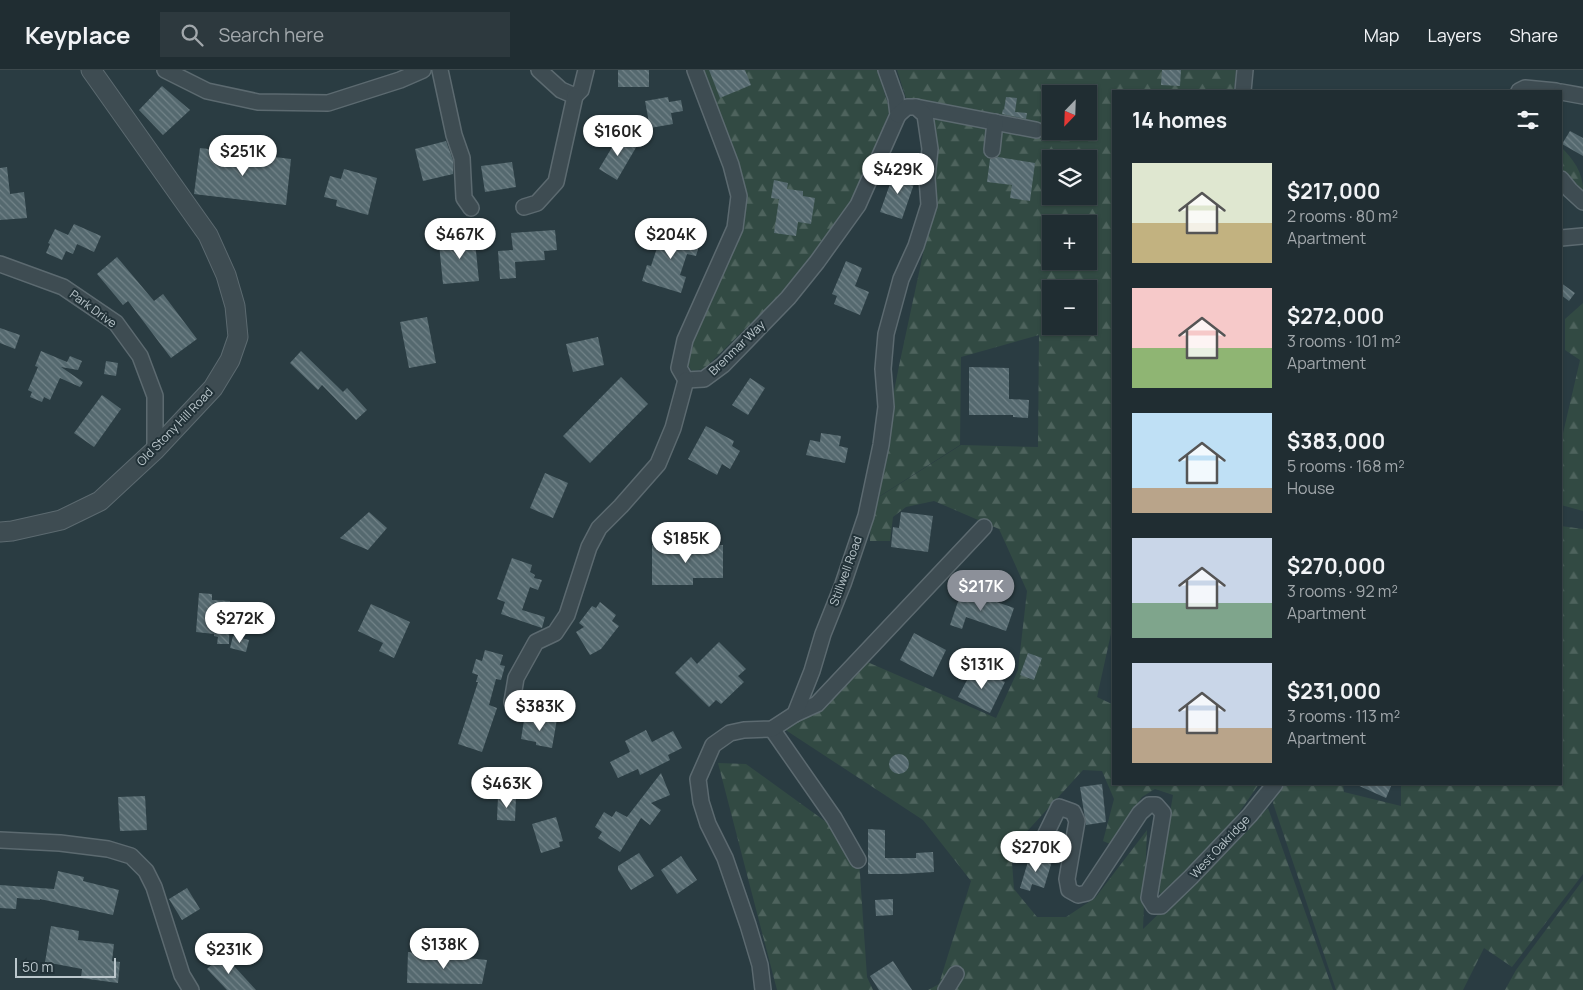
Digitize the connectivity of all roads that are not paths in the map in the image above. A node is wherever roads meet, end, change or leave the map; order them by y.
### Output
1 (91, 70) edge
2 (165, 70) edge
3 (423, 70) edge
4 (440, 70) edge
5 (539, 70) edge
6 (586, 70) edge
7 (695, 70) edge
8 (886, 70) edge
9 (1245, 70) edge
10 (1243, 90) edge
11 (1521, 90) edge
12 (1546, 90) edge
13 (1562, 92) edge
14 (575, 96) junction
15 (1583, 96) edge
16 (916, 107) junction
17 (898, 114) junction
18 (994, 122) junction
19 (1036, 130) dead end
20 (992, 150) dead end
21 (1562, 181) edge
22 (1583, 202) edge
23 (524, 207) dead end
24 (472, 208) dead end
25 (1583, 236) edge
26 (1562, 238) edge
27 (0, 264) edge
28 (686, 380) junction
29 (155, 450) junction
30 (984, 527) dead end
31 (0, 532) edge
32 (512, 702) dead end
33 (795, 714) junction
34 (772, 729) junction
35 (1274, 785) edge
36 (0, 840) edge
37 (1040, 844) dead end
38 (858, 860) dead end
39 (956, 974) dead end
40 (191, 990) edge
41 (763, 990) edge
42 (946, 990) edge

1 - 29 street, Old Stony Hill Road
2 - 3 street
4 - 24 street
5 - 14 street
6 - 14 street
7 - 28 street
8 - 17 street
9 - 10 street
11 - 12 street
13 - 15 street
14 - 23 street
16 - 17 street
16 - 18 street
16 - 33 street, Stillwell Road
17 - 28 street, Brenmar Way
18 - 19 street
18 - 20 street
21 - 22 street
25 - 26 street
27 - 29 street, Park Drive
28 - 32 street
29 - 31 street, Old Stony Hill Road
30 - 33 street
33 - 34 street
34 - 38 street
34 - 41 street
35 - 37 street, West Oakridge
36 - 40 street
39 - 42 street

